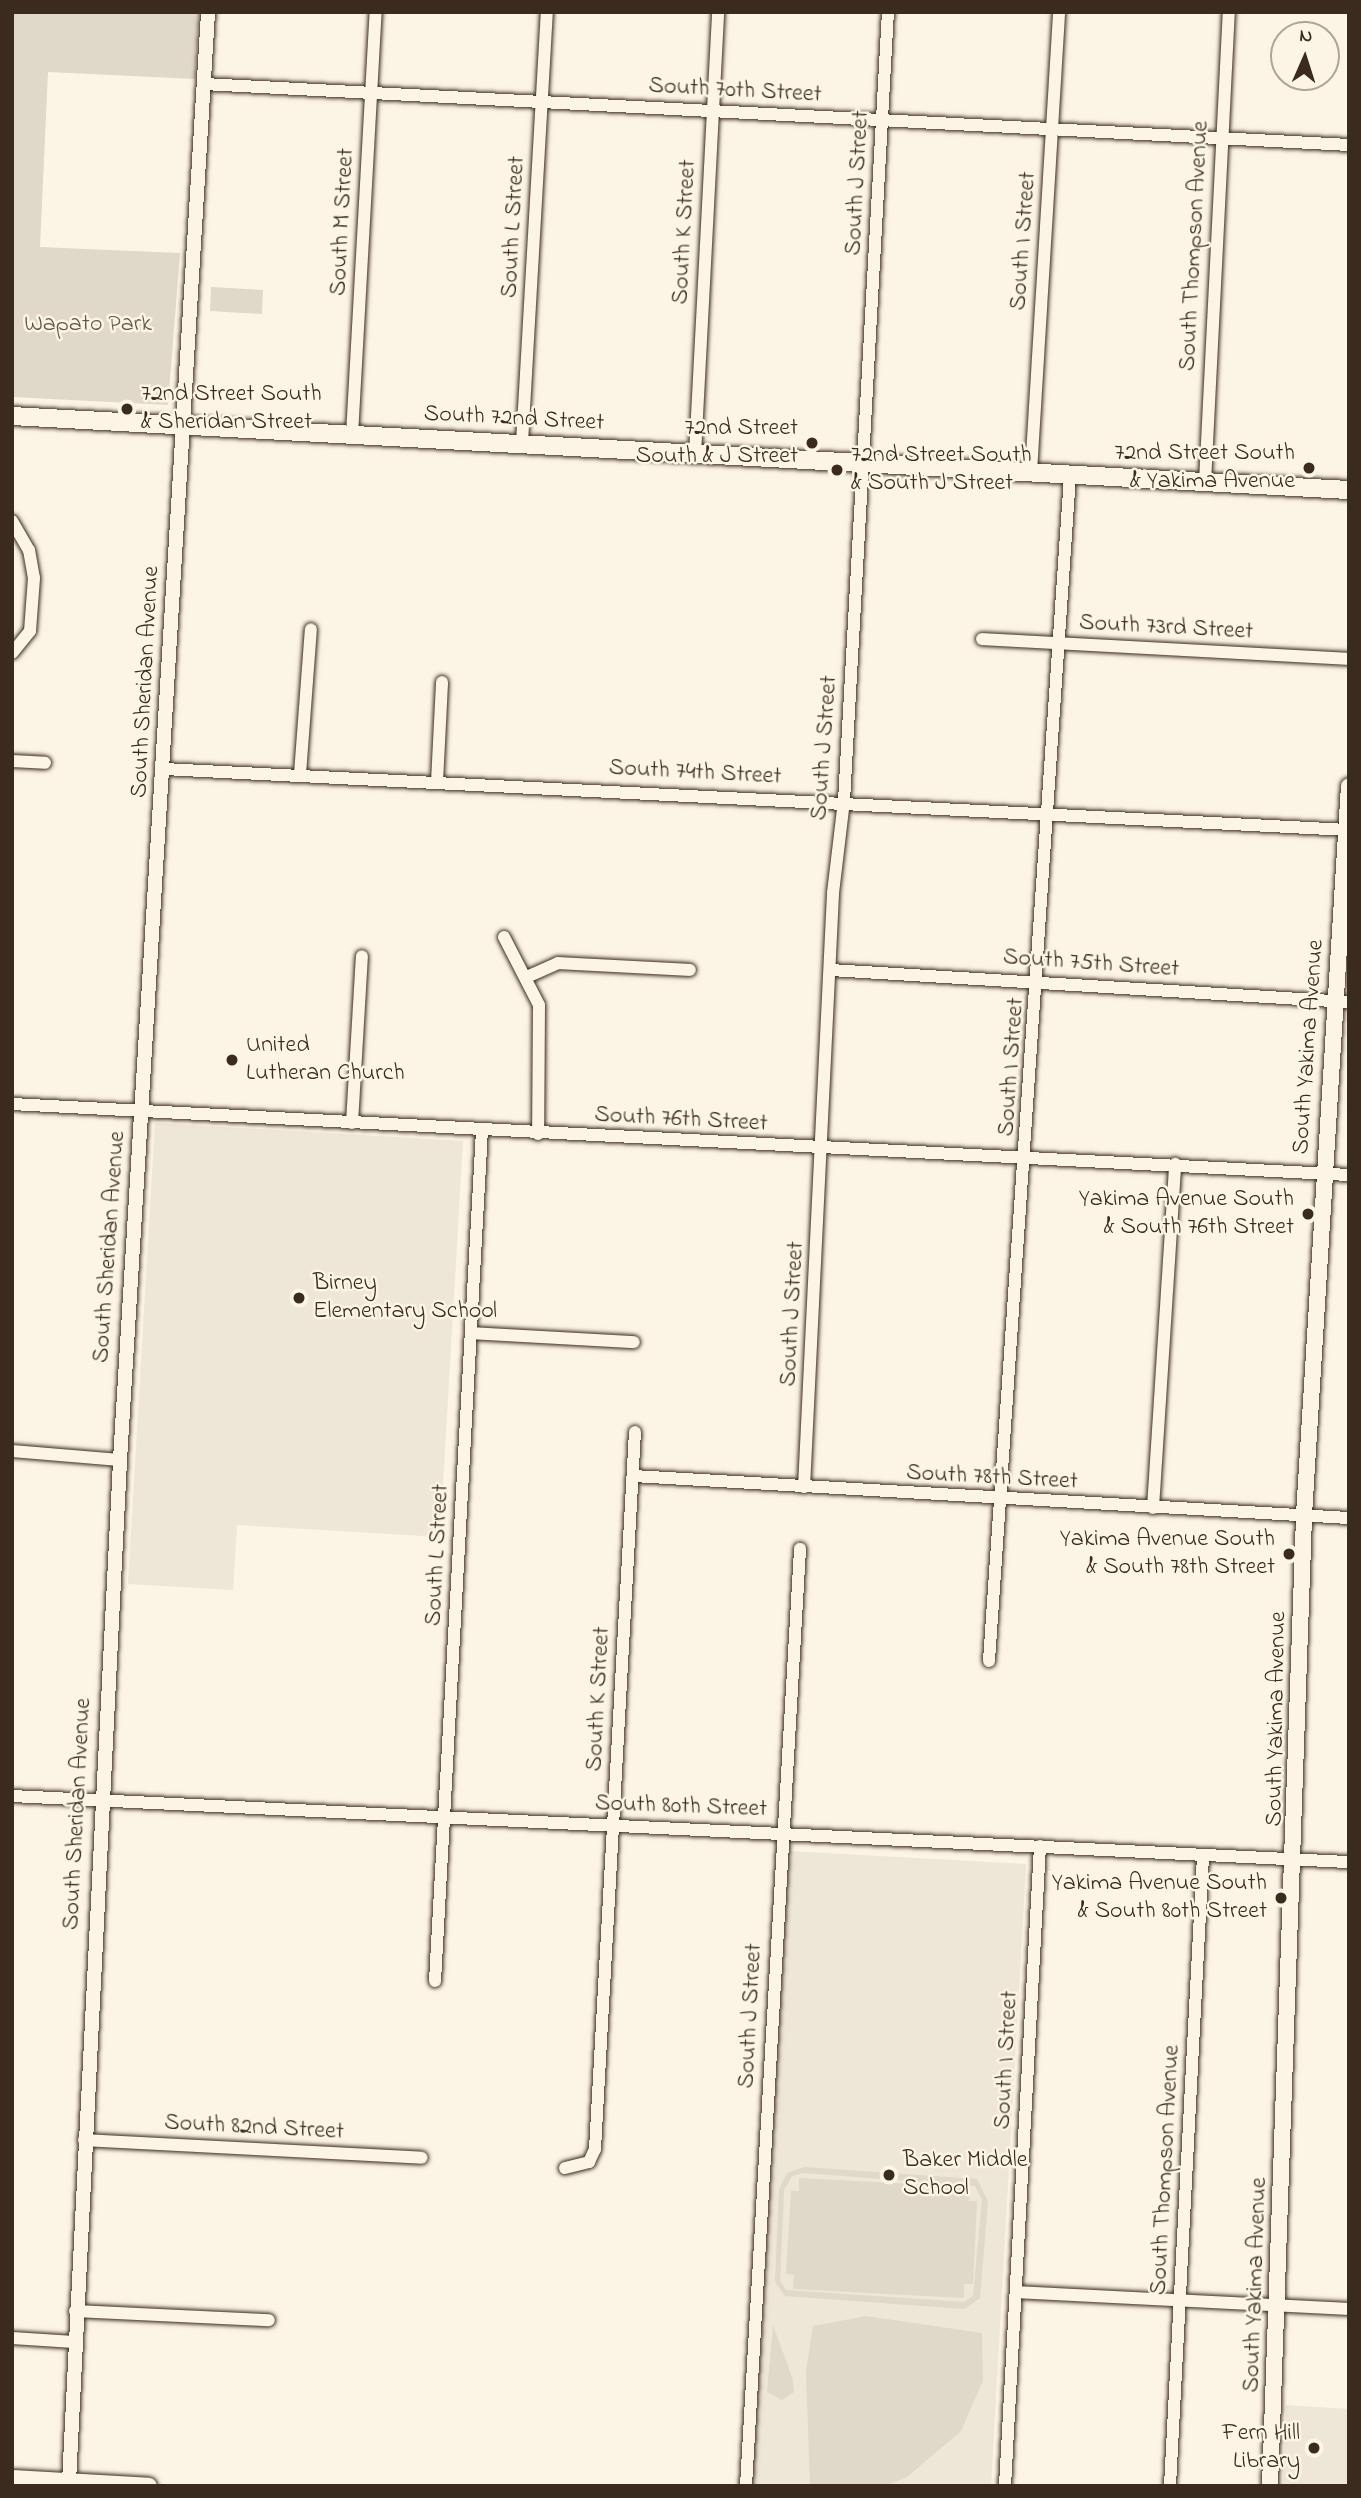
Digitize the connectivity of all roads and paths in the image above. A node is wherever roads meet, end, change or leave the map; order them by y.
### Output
1 (208, 12) edge
2 (376, 12) edge
3 (547, 12) edge
4 (718, 12) edge
5 (888, 12) edge
6 (1059, 12) edge
7 (1229, 12) edge
8 (204, 84) junction
9 (372, 93) junction
10 (542, 101) junction
11 (713, 110) junction
12 (882, 119) junction
13 (1053, 129) junction
14 (1222, 138) junction
15 (1349, 145) edge
16 (12, 416) edge
17 (184, 425) junction
18 (352, 435) junction
19 (522, 443) junction
20 (695, 454) junction
21 (864, 463) junction
22 (1031, 472) junction
23 (1070, 475) junction
24 (1205, 482) junction
25 (1349, 490) edge
26 (12, 521) edge
27 (311, 629) dead end
28 (982, 639) dead end
29 (1059, 643) junction
30 (12, 653) edge
31 (1349, 659) edge
32 (442, 682) dead end
33 (12, 761) edge
34 (45, 763) dead end
35 (164, 769) junction
36 (300, 775) junction
37 (437, 782) junction
38 (1349, 786) edge
39 (844, 801) junction
40 (1050, 813) junction
41 (1347, 830) edge
42 (504, 937) dead end
43 (362, 956) dead end
44 (690, 970) dead end
45 (831, 970) junction
46 (529, 976) junction
47 (1038, 983) junction
48 (1342, 1002) edge
49 (12, 1104) edge
50 (141, 1112) junction
51 (352, 1123) junction
52 (482, 1130) junction
53 (538, 1133) junction
54 (824, 1148) junction
55 (1027, 1156) junction
56 (1175, 1164) junction
57 (1324, 1173) junction
58 (1349, 1175) edge
59 (471, 1333) junction
60 (634, 1342) dead end
61 (635, 1432) dead end
62 (12, 1451) edge
63 (120, 1460) junction
64 (632, 1476) junction
65 (804, 1487) junction
66 (1001, 1501) junction
67 (1153, 1508) junction
68 (1304, 1515) junction
69 (1349, 1518) edge
70 (800, 1549) dead end
71 (989, 1661) dead end
72 (12, 1796) edge
73 (102, 1801) junction
74 (444, 1817) junction
75 (613, 1826) junction
76 (783, 1832) junction
77 (1040, 1846) junction
78 (1203, 1856) junction
79 (1297, 1859) junction
80 (1349, 1862) edge
81 (435, 1981) dead end
82 (83, 2140) junction
83 (422, 2158) dead end
84 (565, 2168) dead end
85 (1016, 2292) junction
86 (1180, 2301) junction
87 (1278, 2305) junction
88 (1349, 2309) edge
89 (75, 2311) junction
90 (269, 2320) dead end
91 (12, 2339) edge
92 (74, 2342) junction
93 (12, 2478) edge
94 (69, 2484) edge
95 (149, 2486) edge
96 (746, 2486) edge
97 (1005, 2486) edge
98 (1170, 2486) edge
99 (1270, 2486) edge

1 - 8 street, South Sheridan Avenue
2 - 9 street, South M Street
3 - 10 street, South L Street
4 - 11 street, South K Street
5 - 12 street, South J Street
6 - 13 street, South I Street
7 - 14 street, South Thompson Avenue
8 - 9 street, South 70th Street
8 - 17 street, South Sheridan Avenue
9 - 10 street, South 70th Street
9 - 18 street, South M Street
10 - 11 street, South 70th Street
10 - 19 street, South L Street
11 - 12 street, South 70th Street
11 - 20 street, South K Street
12 - 13 street, South 70th Street
12 - 21 street, South J Street
13 - 14 street, South 70th Street
13 - 22 street, South I Street
14 - 15 street, South 70th Street
14 - 24 street, South Thompson Avenue
16 - 17 main road, South 72nd Street
17 - 18 main road, South 72nd Street
17 - 35 street, South Sheridan Avenue
18 - 19 main road, South 72nd Street
19 - 20 main road, South 72nd Street
20 - 21 main road, South 72nd Street
21 - 22 main road, South 72nd Street
21 - 39 street, South J Street
22 - 23 main road, South 72nd Street
23 - 24 main road, South 72nd Street
23 - 29 street, South I Street
24 - 25 main road, South 72nd Street
26 - 30 street
27 - 36 street
28 - 29 street, South 73rd Street
29 - 31 street, South 73rd Street
29 - 40 street, South I Street
32 - 37 street
33 - 34 street
35 - 36 street, South 74th Street
35 - 50 street, South Sheridan Avenue
36 - 37 street, South 74th Street
37 - 39 street, South 74th Street
38 - 41 main road, South Yakima Avenue
39 - 40 street, South 74th Street
39 - 45 street, South J Street
40 - 41 street, South 74th Street
40 - 47 street, South I Street
41 - 48 main road, South Yakima Avenue
42 - 46 street
43 - 51 street
44 - 46 street
45 - 47 street, South 75th Street
45 - 54 street, South J Street
46 - 53 street
47 - 48 street, South 75th Street
47 - 55 street, South I Street
48 - 57 main road, South Yakima Avenue
49 - 50 street, South 76th Street
50 - 51 street, South 76th Street
50 - 63 street, South Sheridan Avenue
51 - 52 street, South 76th Street
52 - 53 street, South 76th Street
52 - 59 street, South L Street
53 - 54 street, South 76th Street
54 - 55 street, South 76th Street
54 - 65 street, South J Street
55 - 56 street, South 76th Street
55 - 66 street, South I Street
56 - 57 street, South 76th Street
56 - 67 street
57 - 58 street, South 76th Street
57 - 68 main road, South Yakima Avenue
59 - 60 street
59 - 74 street, South L Street
61 - 64 street, South K Street
62 - 63 street
63 - 73 street, South Sheridan Avenue
64 - 65 street, South 78th Street
64 - 75 street, South K Street
65 - 66 street, South 78th Street
66 - 67 street, South 78th Street
66 - 71 street, South I Street
67 - 68 street, South 78th Street
68 - 69 street, South 78th Street
68 - 79 main road, South Yakima Avenue
70 - 76 street, South J Street
72 - 73 street, South 80th Street
73 - 74 street, South 80th Street
73 - 82 street, South Sheridan Avenue
74 - 75 street, South 80th Street
74 - 81 street, South L Street
75 - 76 street, South 80th Street
75 - 84 street, South K Street
76 - 77 street, South 80th Street
76 - 96 street, South J Street
77 - 78 street, South 80th Street
77 - 85 street, South I Street
78 - 79 street, South 80th Street
78 - 86 street, South Thompson Avenue
79 - 80 street, South 80th Street
79 - 87 main road, South Yakima Avenue
82 - 83 street, South 82nd Street
82 - 89 street, South Sheridan Avenue
85 - 86 street
85 - 97 street, South I Street
86 - 87 street
86 - 98 street, South Thompson Avenue
87 - 88 street
87 - 99 main road, South Yakima Avenue
89 - 90 street
89 - 92 street, South Sheridan Avenue
91 - 92 street
92 - 94 street, South Sheridan Avenue
93 - 94 main road
94 - 95 main road

